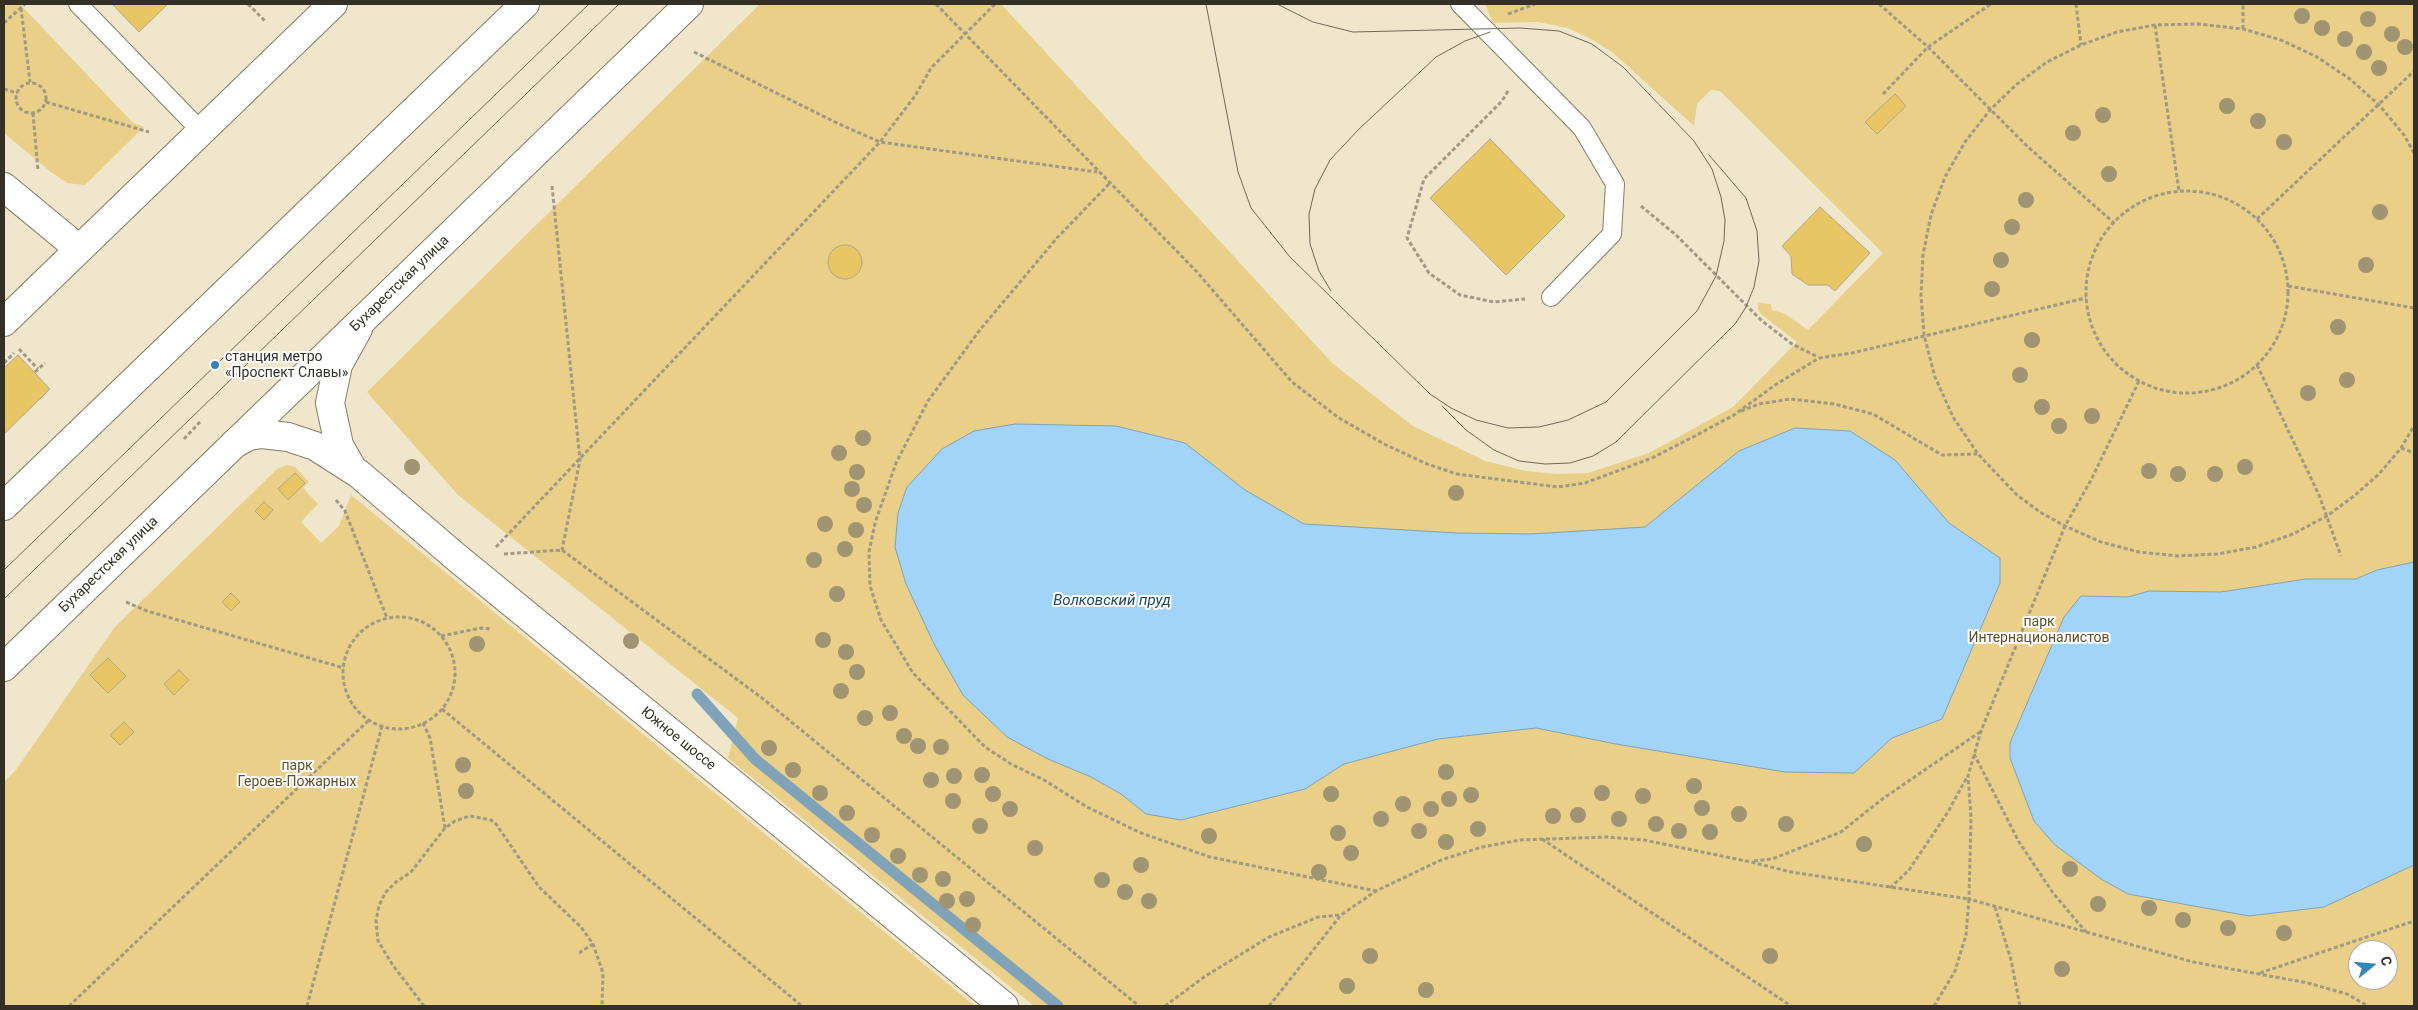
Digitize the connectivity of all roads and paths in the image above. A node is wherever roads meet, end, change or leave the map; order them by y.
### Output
1 (25, 4) edge
2 (78, 4) edge
3 (248, 4) edge
4 (333, 4) edge
5 (525, 4) edge
6 (688, 4) edge
7 (936, 4) edge
8 (995, 4) edge
9 (1460, 4) edge
10 (1879, 4) edge
11 (1991, 4) edge
12 (2076, 4) edge
13 (2243, 4) edge
14 (21, 8) junction
15 (265, 21) dead end
16 (4, 23) edge
17 (2155, 25) junction
18 (2243, 29) junction
19 (964, 34) junction
20 (2080, 45) junction
21 (1928, 46) junction
22 (694, 52) dead end
23 (1524, 69) junction
24 (2414, 71) edge
25 (30, 82) junction
26 (4, 90) edge
27 (17, 93) junction
28 (1883, 94) dead end
29 (46, 102) junction
30 (2380, 106) junction
31 (1990, 110) junction
32 (33, 113) junction
33 (149, 132) dead end
34 (200, 132) junction
35 (880, 142) junction
36 (2414, 153) edge
37 (1098, 172) junction
38 (38, 174) dead end
39 (1109, 184) junction
40 (1615, 184) junction
41 (552, 186) dead end
42 (4, 187) edge
43 (2179, 191) junction
44 (2257, 219) junction
45 (2114, 222) junction
46 (79, 249) junction
47 (2288, 286) junction
48 (1551, 297) joint
49 (2086, 298) junction
50 (2414, 308) edge
51 (367, 316) junction
52 (4, 322) edge
53 (1924, 335) junction
54 (1818, 358) junction
55 (4, 363) edge
56 (44, 363) dead end
57 (2257, 365) junction
58 (2139, 381) junction
59 (1735, 413) junction
60 (200, 422) dead end
61 (2414, 426) edge
62 (184, 439) dead end
63 (234, 444) junction
64 (2401, 448) junction
65 (2414, 453) edge
66 (1978, 454) junction
67 (580, 460) junction
68 (354, 471) junction
69 (335, 499) dead end
70 (4, 506) edge
71 (2327, 516) junction
72 (2064, 526) junction
73 (495, 548) dead end
74 (562, 550) junction
75 (498, 554) dead end
76 (2341, 556) dead end
77 (126, 602) dead end
78 (387, 618) junction
79 (4, 667) edge
80 (344, 668) junction
81 (442, 709) junction
82 (369, 720) junction
83 (423, 723) junction
84 (382, 726) junction
85 (1981, 731) junction
86 (1974, 754) junction
87 (1968, 776) junction
88 (445, 828) junction
89 (1542, 839) junction
90 (1751, 862) junction
91 (1890, 889) junction
92 (1376, 891) junction
93 (1969, 899) junction
94 (1994, 906) junction
95 (1341, 915) junction
96 (2414, 920) edge
97 (2087, 933) junction
98 (593, 944) junction
99 (580, 953) dead end
100 (2260, 974) junction
101 (69, 1006) edge
102 (307, 1006) edge
103 (424, 1006) edge
104 (602, 1006) edge
105 (802, 1006) edge
106 (1004, 1006) edge
107 (1139, 1006) edge
108 (1165, 1006) edge
109 (1269, 1006) edge
110 (1791, 1006) edge
111 (1934, 1006) edge
112 (2020, 1006) edge
113 (2368, 1006) edge

1 - 14 path
2 - 34 lane
3 - 15 path
4 - 34 street
5 - 70 street
6 - 51 street, Бухарестская улица
7 - 19 path
8 - 19 path
9 - 23 lane
10 - 21 path
11 - 21 path
12 - 20 path
13 - 18 path
14 - 16 path
14 - 25 path
17 - 18 path
17 - 20 path
17 - 43 path
18 - 30 path
19 - 35 path
19 - 37 path
20 - 31 path
21 - 28 path
21 - 31 path
22 - 35 path
23 - 40 lane
23 - 48 path
24 - 30 path
25 - 27 path
25 - 29 path
26 - 27 path
27 - 32 path
29 - 32 path
29 - 33 path
30 - 36 path
30 - 44 path
31 - 45 path
31 - 53 path
32 - 38 path
34 - 46 street
35 - 37 path
35 - 67 path
37 - 39 path
39 - 59 path
39 - 92 path
40 - 48 lane
40 - 54 path
41 - 67 path
42 - 46 street
43 - 44 path
43 - 45 path
44 - 47 path
45 - 49 path
46 - 52 street
47 - 50 path
47 - 57 path
49 - 53 path
49 - 58 path
51 - 63 street, Бухарестская улица
51 - 68 street, Южное шоссе
53 - 54 path
53 - 66 path
54 - 59 path
55 - 56 path
57 - 58 path
57 - 71 path
58 - 72 path
59 - 66 path
60 - 62 path
61 - 64 path
63 - 68 street, Южное шоссе
63 - 79 street, Бухарестская улица
64 - 65 path
64 - 71 path
66 - 72 path
67 - 73 path
67 - 74 path
68 - 106 street, Южное шоссе
69 - 78 path
71 - 72 path
71 - 76 path
72 - 85 path
74 - 75 path
74 - 107 path
77 - 80 path
78 - 80 path
78 - 81 path
80 - 82 path
81 - 83 path
81 - 105 path
82 - 84 path
82 - 101 path
83 - 84 path
83 - 88 path
84 - 102 path
85 - 86 path
85 - 90 path
86 - 87 path
86 - 97 path
87 - 91 path
87 - 93 path
88 - 98 path
88 - 103 path
89 - 90 path
89 - 92 path
89 - 110 path
90 - 91 path
91 - 93 path
92 - 95 path
93 - 94 path
93 - 111 path
94 - 97 path
94 - 112 path
95 - 108 path
95 - 109 path
96 - 100 path
97 - 100 path
98 - 99 path
98 - 104 path
100 - 113 path

